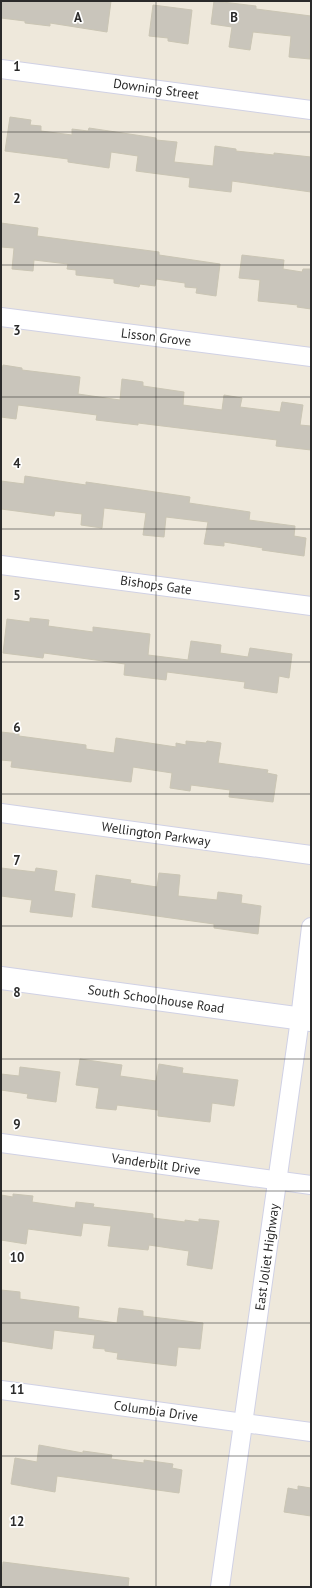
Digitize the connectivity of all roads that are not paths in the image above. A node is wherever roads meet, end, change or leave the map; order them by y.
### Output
1 (1, 69) edge
2 (311, 110) edge
3 (1, 317) edge
4 (311, 357) edge
5 (1, 565) edge
6 (311, 606) edge
7 (1, 813) edge
8 (311, 855) edge
9 (311, 927) edge
10 (1, 978) edge
11 (305, 1020) edge
12 (1, 1143) edge
13 (278, 1180) junction
14 (311, 1185) edge
15 (1, 1390) edge
16 (243, 1423) junction
17 (311, 1432) edge
18 (220, 1587) edge

1 - 2 street, Downing Street
3 - 4 street, Lisson Grove
5 - 6 street, Bishops Gate
7 - 8 street, Wellington Parkway
9 - 11 street, East Joliet Highway
10 - 11 street, South Schoolhouse Road
11 - 13 street, East Joliet Highway
12 - 13 street, Vanderbilt Drive
13 - 14 street, Vanderbilt Drive
13 - 16 street, East Joliet Highway
15 - 16 street, Columbia Drive
16 - 17 street, Columbia Drive
16 - 18 street, East Joliet Highway

